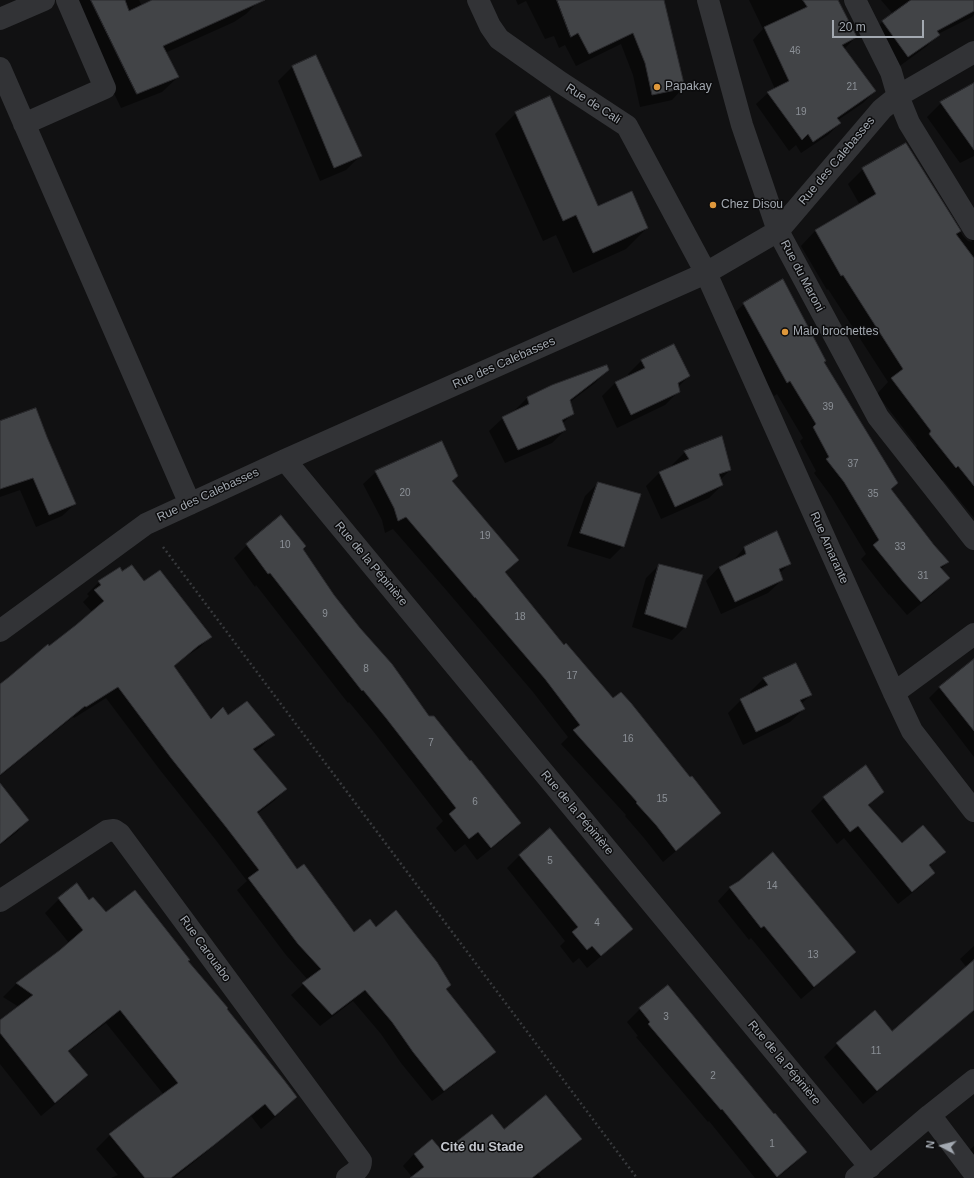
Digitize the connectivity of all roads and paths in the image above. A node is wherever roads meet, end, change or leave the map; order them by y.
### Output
1 (44, 0) edge
2 (67, 0) edge
3 (478, 0) edge
4 (708, 0) edge
5 (855, 0) edge
6 (0, 19) edge
7 (972, 56) edge
8 (0, 68) edge
9 (898, 96) junction
10 (24, 124) junction
11 (974, 229) edge
12 (778, 231) junction
13 (706, 273) junction
14 (285, 460) junction
15 (190, 504) junction
16 (146, 524) junction
17 (974, 539) edge
18 (0, 631) edge
19 (974, 634) edge
20 (894, 694) junction
21 (974, 811) edge
22 (0, 901) edge
23 (974, 1080) edge
24 (930, 1115) junction
25 (863, 1172) edge
26 (974, 1173) edge
27 (347, 1178) edge
28 (637, 1178) edge

1 - 6 street
2 - 10 street
3 - 13 street, Rue de Cali
4 - 12 street, Rue du Maroni
5 - 9 street
7 - 9 street, Rue des Calebasses
8 - 10 street
9 - 11 street
9 - 12 street, Rue des Calebasses
10 - 15 street
12 - 13 street, Rue des Calebasses
12 - 17 street, Rue du Maroni
13 - 14 street, Rue des Calebasses
13 - 20 street, Rue Amarante
14 - 15 street, Rue des Calebasses
14 - 25 street, Rue de la Pépinière
15 - 16 street, Rue des Calebasses
16 - 18 street, Rue des Calebasses
16 - 28 path
19 - 20 street
20 - 21 street, Rue Amarante
22 - 27 street, Rue Carouabo
23 - 24 street
24 - 25 street
24 - 26 street

